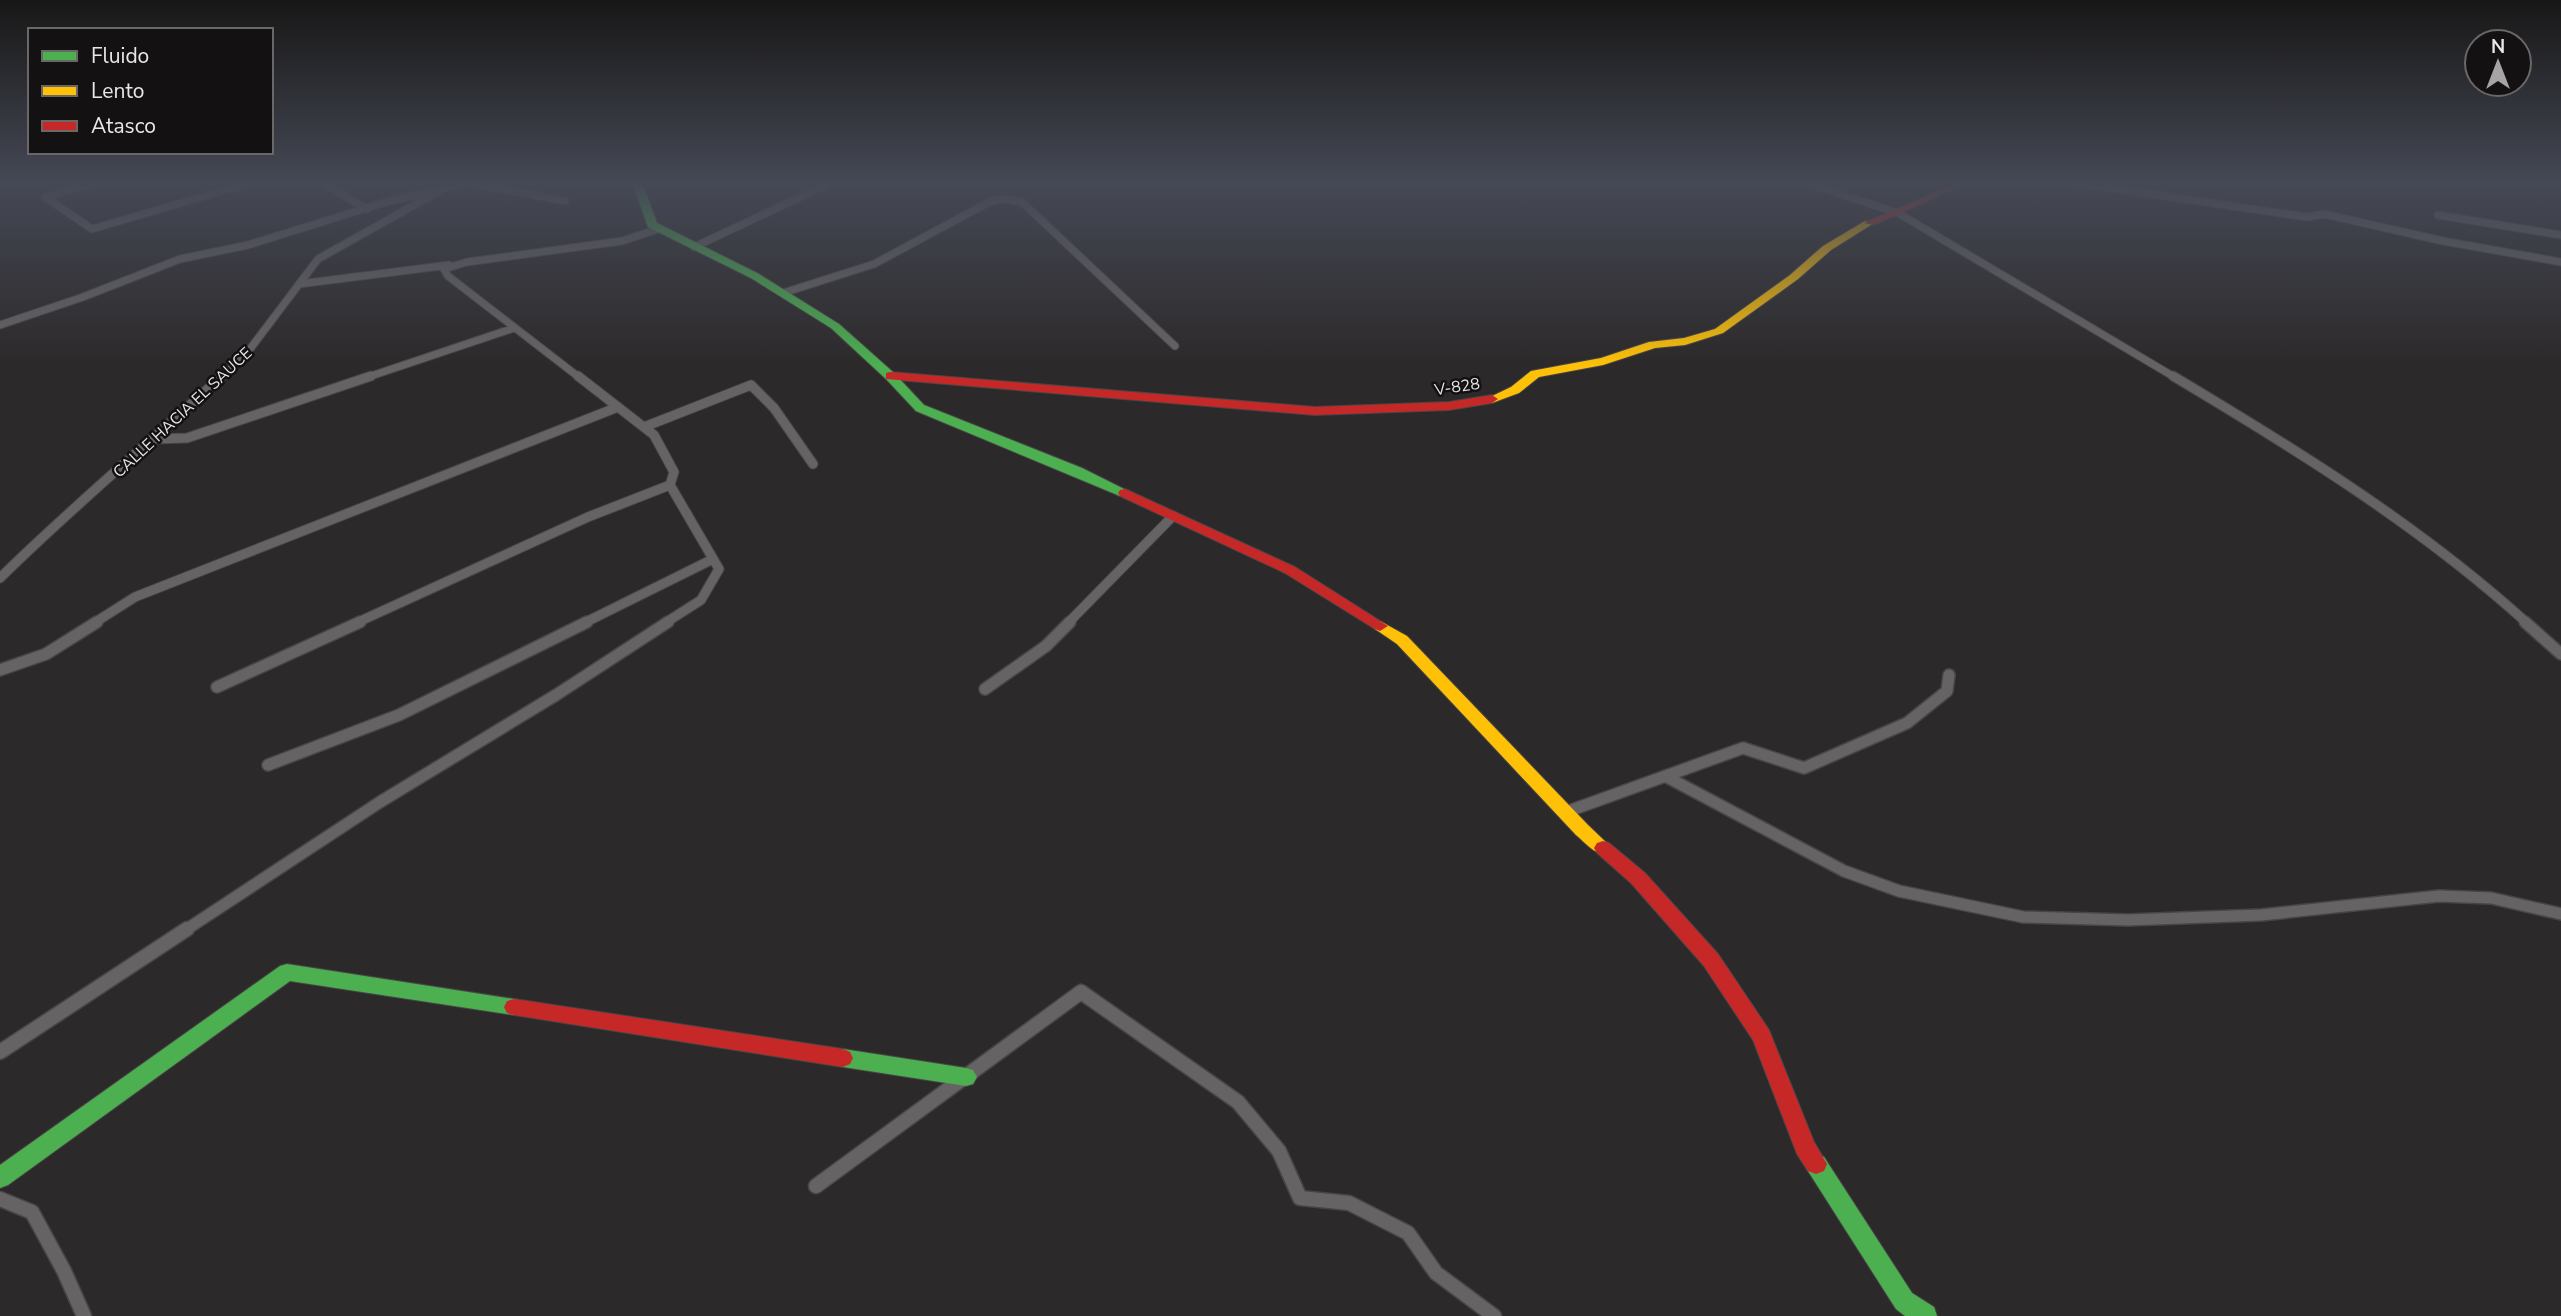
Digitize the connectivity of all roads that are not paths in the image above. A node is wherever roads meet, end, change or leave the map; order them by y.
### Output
1 (253, 243) edge
2 (346, 243) edge
3 (605, 243) edge
4 (687, 243) edge
5 (702, 243) edge
6 (912, 243) edge
7 (1066, 243) edge
8 (1834, 243) edge
9 (1949, 243) edge
10 (2457, 243) edge
11 (694, 247) junction
12 (2561, 262) edge
13 (450, 265) junction
14 (299, 284) junction
15 (783, 293) junction
16 (0, 325) edge
17 (514, 328) junction
18 (1175, 346) dead end
19 (890, 376) junction
20 (618, 407) junction
21 (644, 427) junction
22 (154, 439) junction
23 (813, 464) dead end
24 (670, 485) junction
25 (1173, 516) junction
26 (713, 559) junction
27 (0, 578) edge
28 (2561, 654) edge
29 (0, 670) edge
30 (1950, 675) dead end
31 (217, 687) dead end
32 (985, 689) dead end
33 (268, 765) dead end
34 (1665, 776) junction
35 (1566, 812) junction
36 (2561, 914) edge
37 (0, 1052) edge
38 (966, 1077) junction
39 (0, 1178) edge
40 (816, 1186) dead end
41 (0, 1199) edge
42 (84, 1316) edge
43 (1494, 1316) edge
44 (1925, 1316) edge

1 - 16 street
2 - 14 street, CALLE HACIA EL SAUCE
3 - 13 street
4 - 11 street
5 - 11 street
6 - 15 street
7 - 18 street
8 - 19 street, V-828
9 - 28 street
10 - 12 street
11 - 15 street
13 - 14 street
13 - 17 street
14 - 22 street, CALLE HACIA EL SAUCE
15 - 19 street
17 - 20 street
17 - 22 street
19 - 25 street
20 - 21 street
20 - 29 street
21 - 23 street
21 - 24 street
22 - 27 street, CALLE HACIA EL SAUCE
24 - 26 street
24 - 31 street
25 - 32 street
25 - 35 street
26 - 33 street
26 - 37 street
30 - 34 street
34 - 35 street
34 - 36 street
35 - 44 street
38 - 39 street
38 - 40 street
38 - 43 street
41 - 42 street

